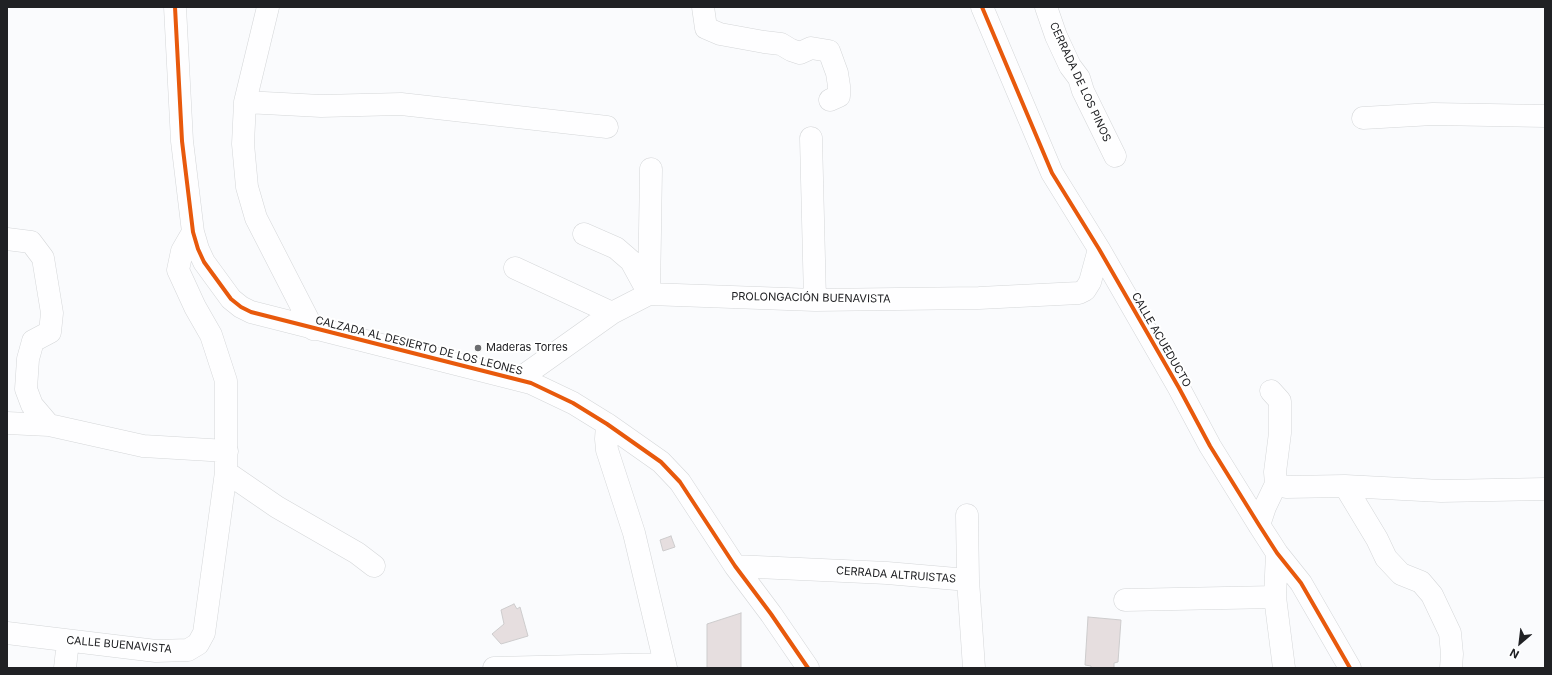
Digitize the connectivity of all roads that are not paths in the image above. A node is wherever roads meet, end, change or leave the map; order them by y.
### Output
1 (176, 7) edge
2 (268, 7) edge
3 (703, 7) edge
4 (982, 7) edge
5 (1046, 7) edge
6 (830, 100) dead end
7 (245, 102) junction
8 (1545, 116) edge
9 (1363, 118) dead end
10 (607, 127) dead end
11 (810, 138) dead end
12 (1115, 156) dead end
13 (651, 169) dead end
14 (193, 232) junction
15 (584, 234) dead end
16 (7, 239) edge
17 (1099, 249) junction
18 (515, 268) dead end
19 (649, 294) junction
20 (815, 300) junction
21 (612, 313) junction
22 (312, 329) junction
23 (518, 380) junction
24 (1271, 391) dead end
25 (7, 423) edge
26 (607, 424) junction
27 (49, 425) junction
28 (226, 451) junction
29 (226, 472) junction
30 (1276, 484) junction
31 (1345, 486) junction
32 (1545, 489) edge
33 (967, 515) dead end
34 (1259, 525) junction
35 (1277, 552) junction
36 (374, 566) dead end
37 (735, 566) junction
38 (968, 580) junction
39 (1275, 597) junction
40 (1125, 600) dead end
41 (7, 633) edge
42 (68, 641) junction
43 (666, 666) edge
44 (65, 668) edge
45 (494, 668) edge
46 (808, 668) edge
47 (974, 668) edge
48 (1284, 668) edge
49 (1350, 668) edge
50 (1451, 668) edge

1 - 14 street, CALZADA AL DESIERTO DE LOS LEONES
2 - 7 street
3 - 6 street
4 - 17 street, CALLE ACUEDUCTO
5 - 12 street, CERRADA DE LOS PINOS
7 - 10 street
7 - 22 street
8 - 9 street
11 - 20 street
13 - 19 street
14 - 22 street, CALZADA AL DESIERTO DE LOS LEONES
14 - 28 street, CALLE BUENAVISTA
15 - 19 street
16 - 27 street
17 - 20 street, PROLONGACIÓN BUENAVISTA
17 - 34 street, CALLE ACUEDUCTO
18 - 21 street
19 - 20 street, PROLONGACIÓN BUENAVISTA
19 - 21 street, PROLONGACIÓN BUENAVISTA
21 - 23 street, PROLONGACIÓN BUENAVISTA
22 - 23 street, CALZADA AL DESIERTO DE LOS LEONES
23 - 26 street, CALZADA AL DESIERTO DE LOS LEONES
24 - 30 street
25 - 27 street
26 - 37 street, CALZADA AL DESIERTO DE LOS LEONES
26 - 43 street
27 - 28 street
28 - 29 street, CALLE BUENAVISTA
29 - 36 street
29 - 42 street, CALLE BUENAVISTA
30 - 31 street
30 - 34 street
31 - 32 street
31 - 50 street
33 - 38 street
34 - 35 street, CALLE ACUEDUCTO
35 - 39 street
35 - 49 street, CALLE ACUEDUCTO
37 - 38 street, CERRADA ALTRUISTAS
37 - 46 street, CALZADA AL DESIERTO DE LOS LEONES
38 - 47 street, CERRADA ALTRUISTAS
39 - 40 street
39 - 48 street
41 - 42 street, CALLE BUENAVISTA
42 - 44 street
43 - 45 street

